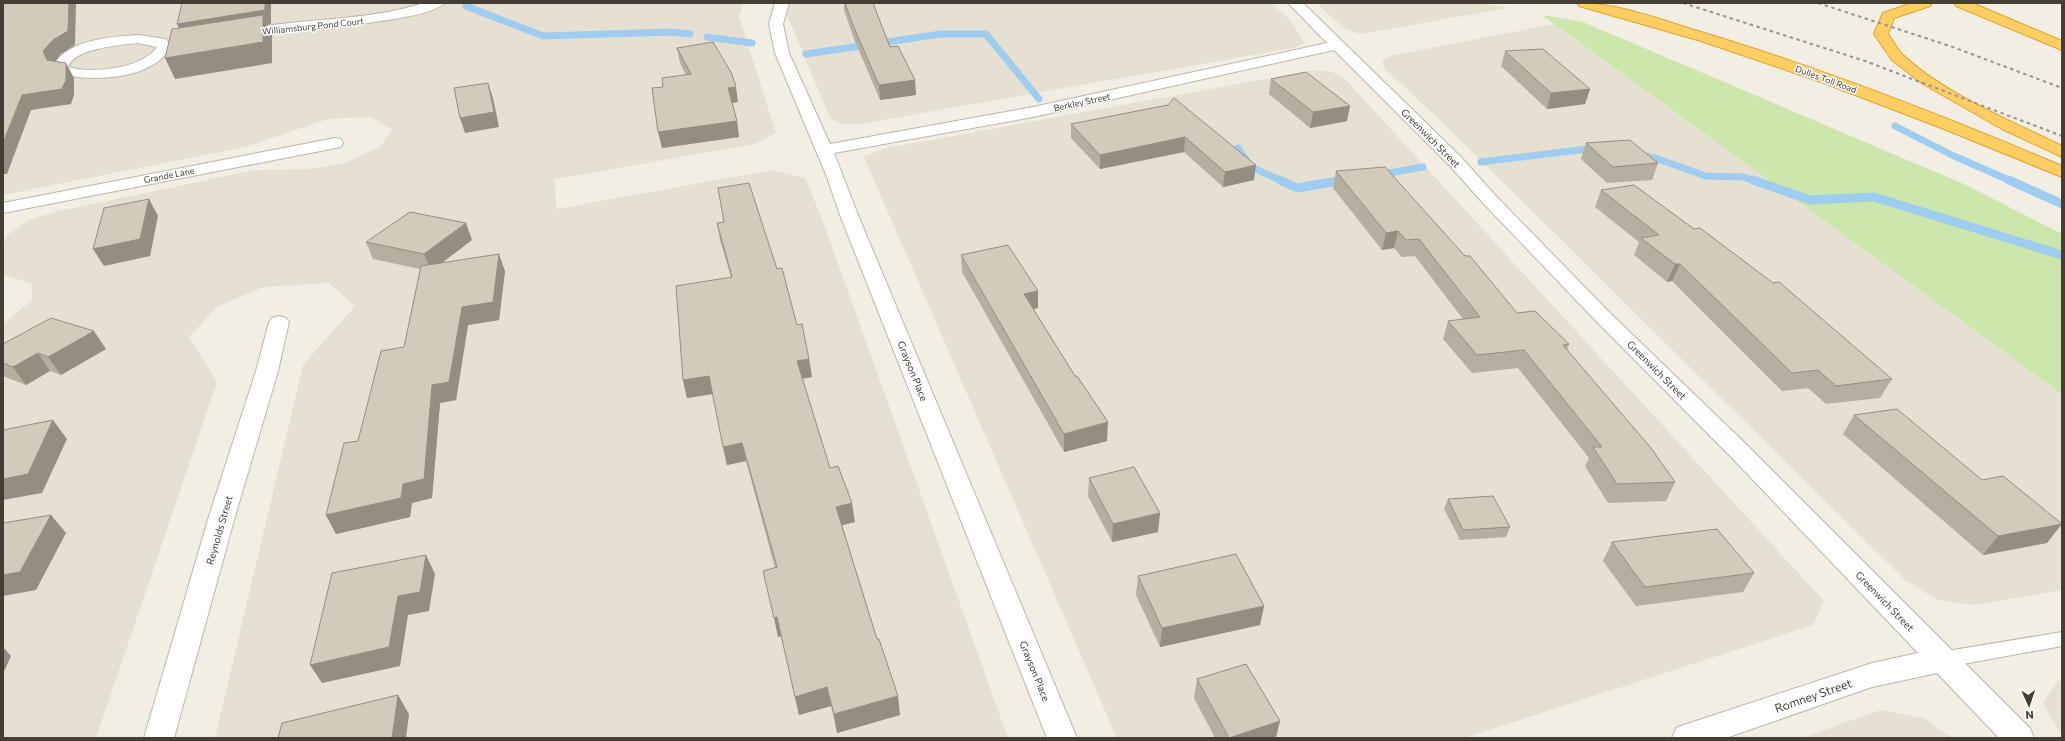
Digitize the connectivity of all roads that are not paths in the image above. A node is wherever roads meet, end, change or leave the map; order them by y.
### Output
1 (437, 3) edge
2 (782, 3) edge
3 (1295, 3) edge
4 (1584, 3) edge
5 (1925, 3) edge
6 (1961, 3) edge
7 (226, 37) edge
8 (211, 39) edge
9 (1338, 45) junction
10 (2062, 46) edge
11 (164, 47) junction
12 (335, 143) dead end
13 (825, 150) junction
14 (2062, 152) edge
15 (2062, 172) edge
16 (3, 208) edge
17 (279, 322) dead end
18 (2062, 639) edge
19 (1941, 660) junction
20 (159, 738) edge
21 (1062, 738) edge
22 (1687, 738) edge
23 (2019, 738) edge

1 - 7 street, Williamsburg Pond Court
2 - 13 street, Grayson Place
3 - 9 street, Greenwich Street
4 - 15 highway, Dulles Toll Road
5 - 14 highway
6 - 10 highway
8 - 11 street
9 - 13 street, Berkley Street
9 - 19 street, Greenwich Street
11 - 11 street
12 - 16 street, Grande Lane
13 - 21 street, Grayson Place
17 - 20 street, Reynolds Street
18 - 19 lane
19 - 22 street, Romney Street
19 - 23 street, Greenwich Street

